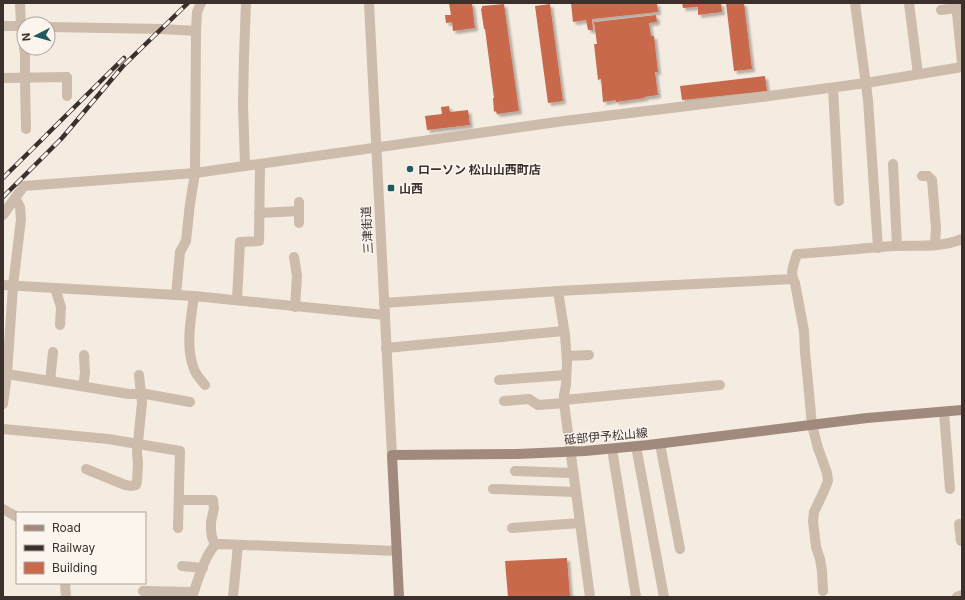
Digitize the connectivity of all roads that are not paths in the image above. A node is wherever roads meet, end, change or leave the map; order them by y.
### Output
1 (20, 3) edge
2 (201, 3) edge
3 (246, 3) edge
4 (369, 3) edge
5 (855, 3) edge
6 (909, 3) edge
7 (956, 6) edge
8 (941, 10) dead end
9 (22, 16) edge
10 (3, 26) edge
11 (16, 26) edge
12 (56, 27) edge
13 (196, 31) junction
14 (25, 56) edge
15 (962, 63) edge
16 (962, 67) edge
17 (918, 74) junction
18 (3, 78) edge
19 (25, 78) junction
20 (866, 84) junction
21 (833, 88) junction
22 (67, 96) dead end
23 (26, 129) dead end
24 (376, 148) junction
25 (260, 164) junction
26 (893, 164) dead end
27 (245, 166) junction
28 (195, 173) junction
29 (922, 176) dead end
30 (15, 198) junction
31 (839, 201) dead end
32 (259, 213) junction
33 (3, 215) edge
34 (300, 222) dead end
35 (962, 239) edge
36 (935, 245) junction
37 (897, 246) junction
38 (878, 248) junction
39 (294, 257) dead end
40 (793, 279) junction
41 (3, 285) edge
42 (14, 286) junction
43 (56, 288) junction
44 (558, 292) junction
45 (176, 295) junction
46 (194, 296) junction
47 (238, 300) junction
48 (384, 304) junction
49 (295, 307) junction
50 (385, 315) junction
51 (60, 325) dead end
52 (564, 331) junction
53 (386, 348) junction
54 (53, 352) dead end
55 (84, 355) dead end
56 (589, 355) dead end
57 (567, 356) junction
58 (7, 374) junction
59 (139, 375) dead end
60 (566, 375) junction
61 (498, 380) dead end
62 (50, 381) junction
63 (205, 385) dead end
64 (83, 386) junction
65 (714, 389) dead end
66 (141, 394) junction
67 (504, 401) dead end
68 (564, 401) junction
69 (190, 402) dead end
70 (3, 404) edge
71 (962, 410) edge
72 (944, 412) junction
73 (812, 425) junction
74 (3, 430) edge
75 (138, 444) junction
76 (660, 444) junction
77 (636, 446) junction
78 (612, 449) junction
79 (571, 452) junction
80 (392, 455) junction
81 (86, 469) dead end
82 (515, 471) dead end
83 (573, 473) junction
84 (493, 489) dead end
85 (950, 489) dead end
86 (576, 492) junction
87 (179, 500) junction
88 (3, 509) edge
89 (16, 516) edge
90 (580, 523) junction
91 (511, 526) dead end
92 (178, 528) dead end
93 (215, 545) junction
94 (238, 545) junction
95 (680, 549) dead end
96 (397, 551) junction
97 (182, 566) dead end
98 (203, 568) junction
99 (65, 584) edge
100 (143, 591) dead end
101 (823, 591) dead end
102 (192, 595) edge
103 (962, 596) edge
104 (66, 597) edge
105 (233, 597) edge
106 (399, 597) edge
107 (590, 597) edge
108 (636, 597) edge
109 (664, 597) edge
110 (957, 597) edge

1 - 9 street
2 - 13 street
3 - 27 street
4 - 24 street, 三津街道
5 - 20 street
6 - 17 street
7 - 8 street
7 - 15 street
10 - 11 street
12 - 13 street
13 - 28 street
14 - 19 street
16 - 17 street
17 - 20 street
18 - 19 street
19 - 22 street
19 - 23 street
20 - 21 street
20 - 38 street
21 - 24 street
21 - 31 street
24 - 25 street
24 - 48 street, 三津街道
25 - 27 street
25 - 32 street
26 - 37 street
27 - 28 street
28 - 30 street
28 - 45 street
29 - 36 street
30 - 33 street
30 - 42 street
32 - 34 street
32 - 47 street
35 - 36 street
36 - 37 street
37 - 38 street
38 - 40 street
39 - 49 street
40 - 44 street
40 - 73 street
41 - 42 street
42 - 43 street
42 - 58 street
43 - 45 street
43 - 51 street
44 - 48 street
44 - 52 street
45 - 46 street
46 - 47 street
46 - 63 street
47 - 49 street
48 - 50 street, 三津街道
49 - 50 street
50 - 53 street, 三津街道
52 - 53 street
52 - 57 street
53 - 80 street, 三津街道
54 - 62 street
55 - 64 street
56 - 57 street
57 - 60 street
58 - 62 street
58 - 70 street
59 - 66 street
60 - 61 street
60 - 68 street
62 - 64 street
64 - 66 street
65 - 68 street
66 - 69 street
66 - 75 street
67 - 68 street
68 - 79 street
71 - 72 main road, 砥部伊予松山線
72 - 73 main road, 砥部伊予松山線
72 - 85 street
73 - 76 main road, 砥部伊予松山線
73 - 101 street
74 - 75 street
75 - 81 street
75 - 87 street
76 - 77 main road, 砥部伊予松山線
76 - 95 street
77 - 78 main road, 砥部伊予松山線
77 - 109 street
78 - 79 main road, 砥部伊予松山線
78 - 108 street
79 - 80 main road, 砥部伊予松山線
79 - 83 street
80 - 96 main road
82 - 83 street
83 - 86 street
84 - 86 street
86 - 90 street
87 - 92 street
87 - 93 street
88 - 89 street
90 - 91 street
90 - 107 street
93 - 94 street
93 - 98 street
94 - 96 street
94 - 105 street
96 - 106 main road
97 - 98 street
98 - 102 street
99 - 104 street
100 - 102 street
103 - 110 street

